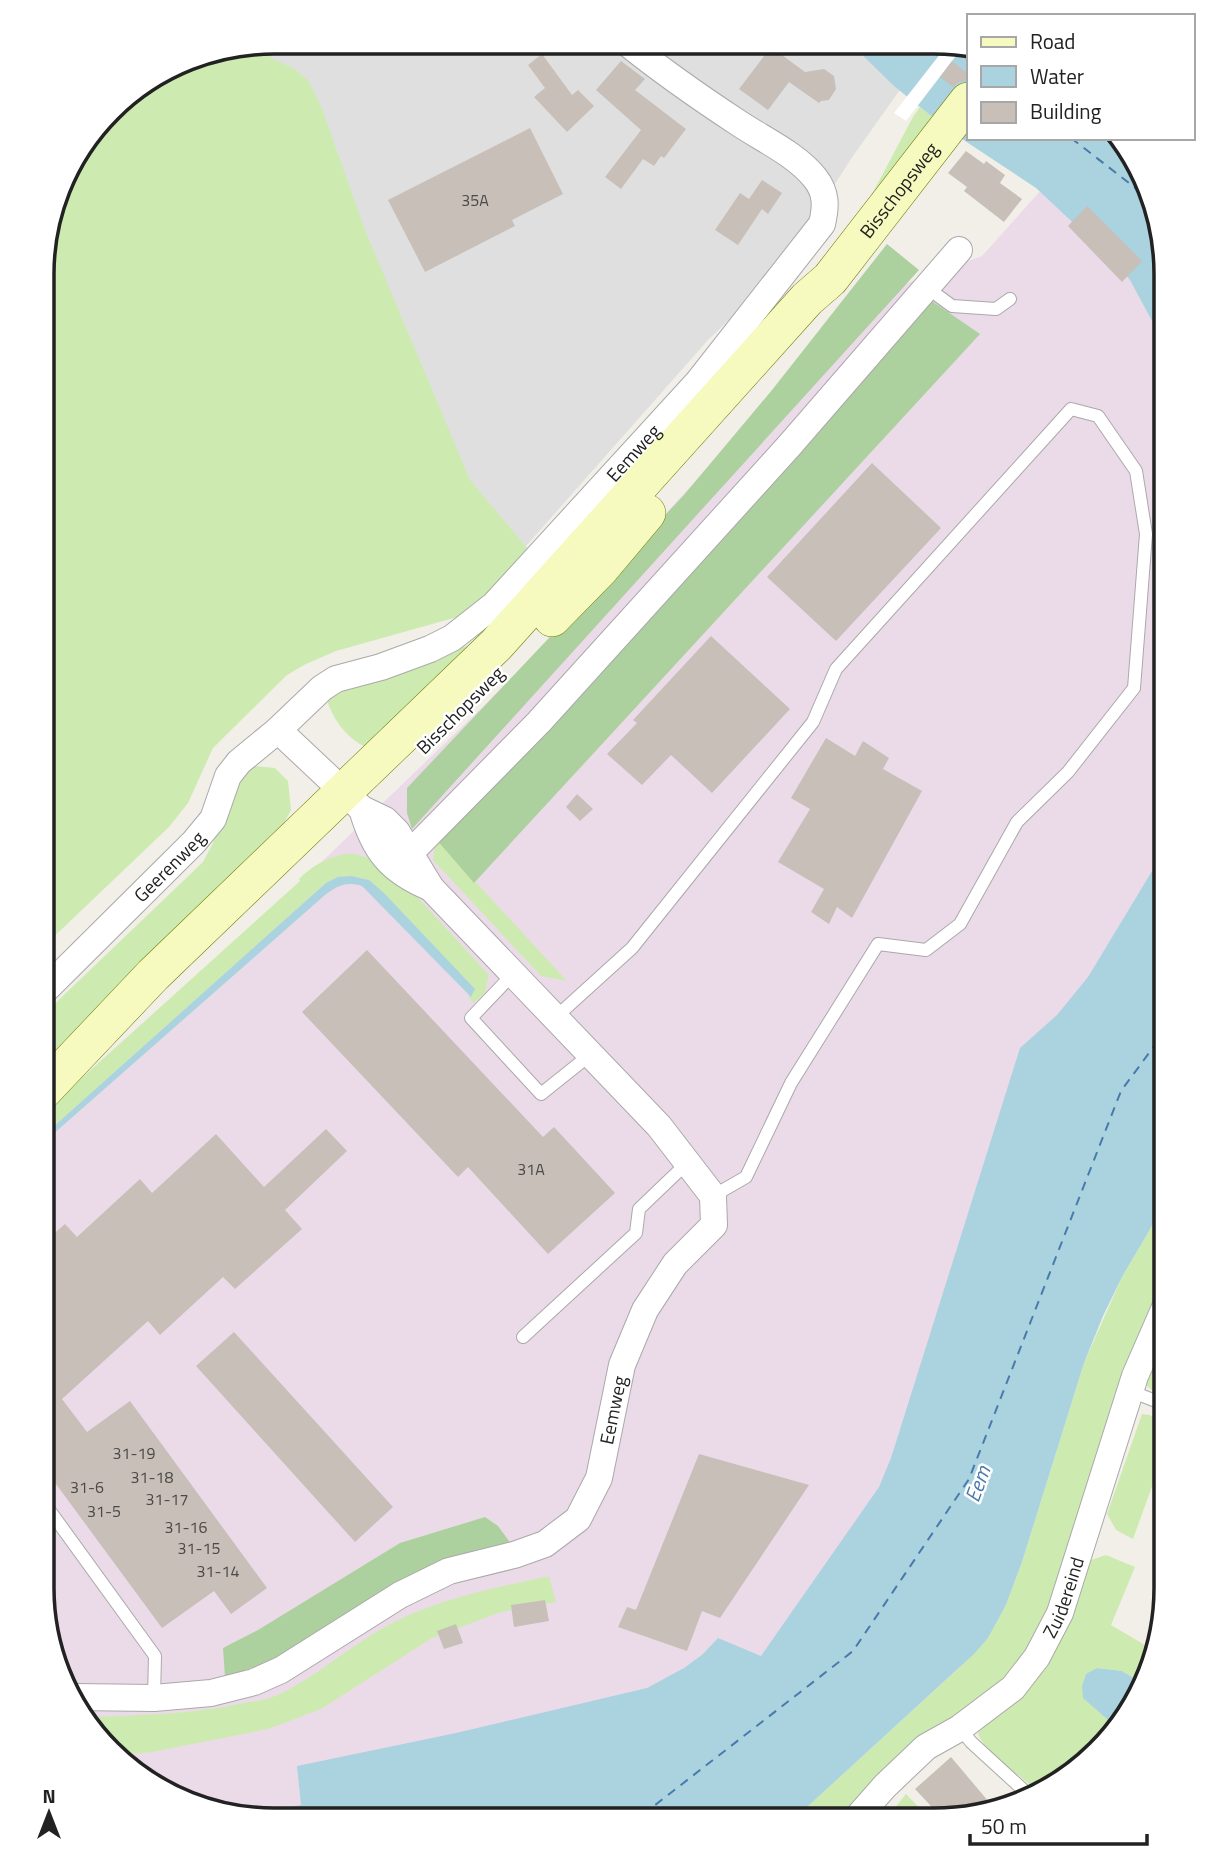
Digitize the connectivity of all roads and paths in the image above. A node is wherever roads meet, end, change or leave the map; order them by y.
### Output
1 (641, 54) edge
2 (967, 101) edge
3 (959, 250) dead end
4 (925, 287) junction
5 (1010, 299) dead end
6 (278, 730) junction
7 (353, 801) junction
8 (410, 853) junction
9 (431, 888) junction
10 (514, 973) junction
11 (54, 981) edge
12 (556, 1017) junction
13 (591, 1054) junction
14 (54, 1079) edge
15 (54, 1091) edge
16 (687, 1163) junction
17 (713, 1196) junction
18 (1153, 1331) edge
19 (523, 1337) dead end
20 (1130, 1391) junction
21 (1153, 1400) edge
22 (54, 1517) edge
23 (84, 1697) edge
24 (154, 1698) junction
25 (960, 1728) junction
26 (1022, 1789) edge
27 (866, 1808) edge

1 - 6 street, Eemweg
2 - 7 main road, Bisschopsweg
3 - 4 street
4 - 5 lane
4 - 8 street
6 - 7 street
6 - 11 street, Geerenweg
7 - 8 street
7 - 9 street
7 - 14 main road, Bisschopsweg
7 - 15 main road, Bisschopsweg
8 - 9 street
9 - 10 street
10 - 12 street
10 - 13 lane
12 - 13 street
12 - 17 lane
13 - 16 street
16 - 17 street
16 - 19 lane
17 - 24 street, Eemweg
18 - 20 street, Zuidereind
20 - 21 lane
20 - 25 street, Zuidereind
22 - 24 lane
23 - 24 street, Eemweg
25 - 26 lane
25 - 27 street, Zuidereind

